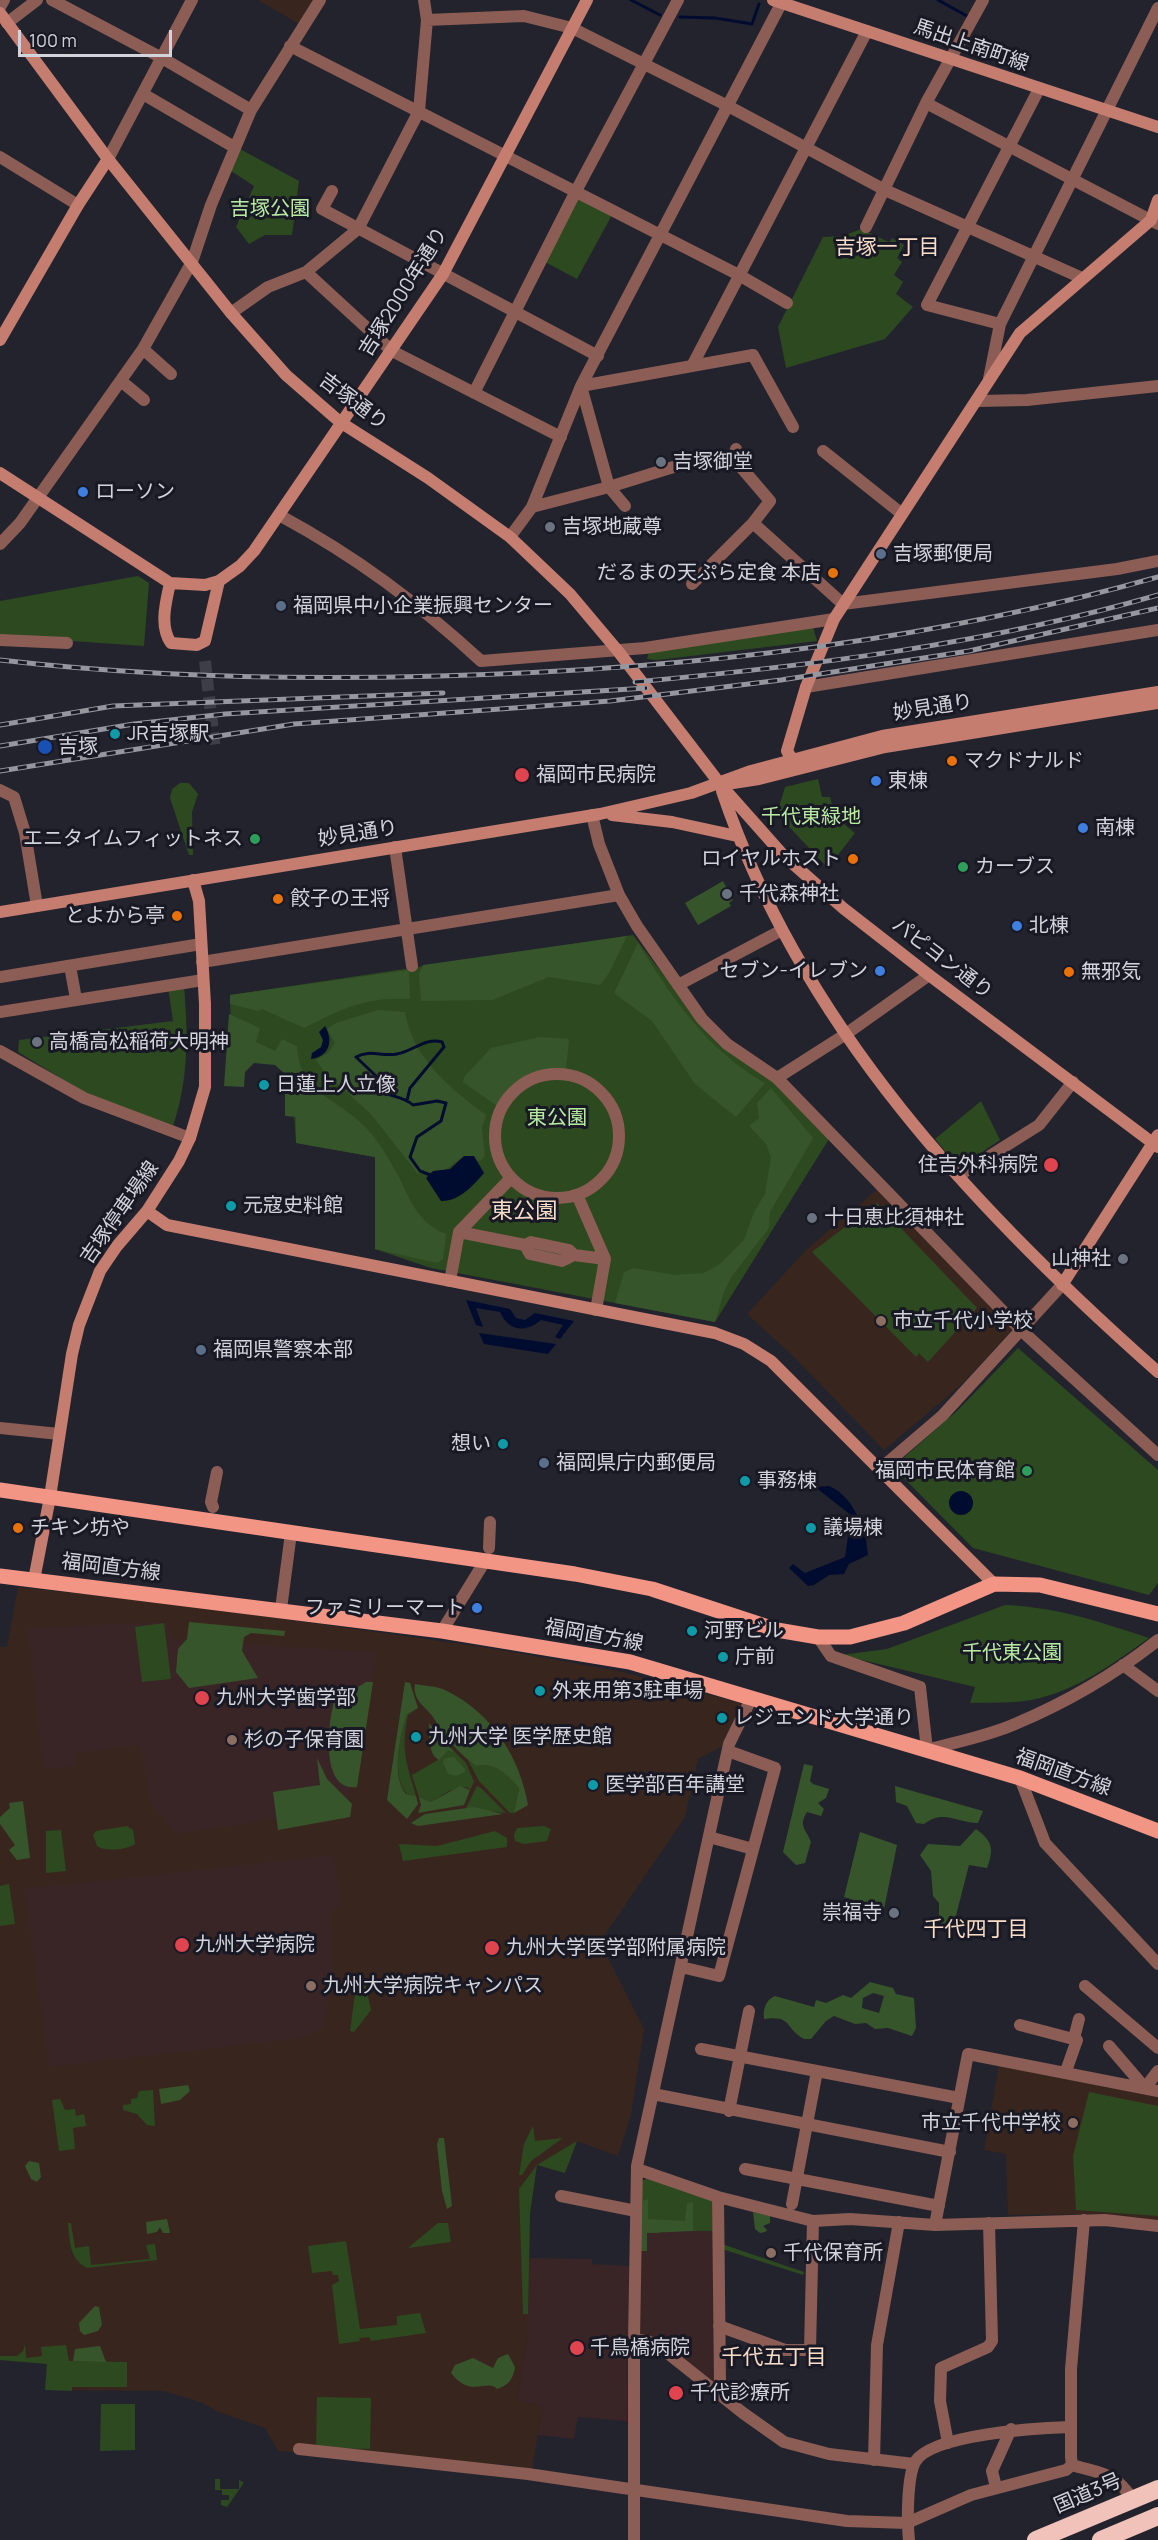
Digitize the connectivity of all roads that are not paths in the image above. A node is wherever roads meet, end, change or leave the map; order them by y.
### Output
1 (4, 0) edge
2 (37, 0) edge
3 (52, 0) edge
4 (192, 0) edge
5 (320, 0) edge
6 (424, 0) edge
7 (587, 0) edge
8 (678, 0) edge
9 (983, 0) edge
10 (779, 1) edge
11 (0, 7) edge
12 (1158, 8) edge
13 (4, 18) edge
14 (427, 20) junction
15 (572, 28) junction
16 (867, 31) junction
17 (290, 46) junction
18 (162, 57) junction
19 (951, 59) junction
20 (644, 66) junction
21 (1039, 89) junction
22 (143, 94) junction
23 (926, 103) junction
24 (728, 106) junction
25 (250, 110) junction
26 (419, 111) junction
27 (1109, 111) junction
28 (1158, 127) edge
29 (1009, 146) junction
30 (234, 147) junction
31 (806, 148) junction
32 (505, 155) junction
33 (0, 157) edge
34 (108, 159) junction
35 (1072, 180) junction
36 (885, 190) junction
37 (332, 191) dead end
38 (576, 191) junction
39 (1158, 200) edge
40 (78, 205) junction
41 (1155, 222) edge
42 (866, 227) dead end
43 (968, 228) junction
44 (358, 229) junction
45 (661, 235) junction
46 (1035, 255) junction
47 (192, 262) junction
48 (306, 272) junction
49 (443, 274) junction
50 (739, 275) junction
51 (1082, 278) junction
52 (787, 303) dead end
53 (231, 312) junction
54 (515, 313) junction
55 (1000, 324) junction
56 (0, 340) edge
57 (143, 349) junction
58 (392, 351) junction
59 (598, 356) junction
60 (692, 366) junction
61 (171, 374) dead end
62 (989, 380) junction
63 (121, 381) junction
64 (581, 386) junction
65 (1158, 386) edge
66 (474, 393) junction
67 (144, 400) dead end
68 (977, 401) junction
69 (340, 422) junction
70 (792, 427) dead end
71 (561, 437) junction
72 (736, 449) dead end
73 (823, 451) dead end
74 (696, 460) dead end
75 (0, 473) edge
76 (609, 487) junction
77 (38, 498) junction
78 (625, 506) dead end
79 (532, 507) junction
80 (902, 514) junction
81 (279, 515) junction
82 (753, 523) junction
83 (510, 537) junction
84 (0, 544) edge
85 (1158, 561) edge
86 (219, 581) junction
87 (170, 583) junction
88 (692, 584) dead end
89 (843, 604) junction
90 (834, 619) junction
91 (1158, 630) edge
92 (0, 640) edge
93 (68, 643) dead end
94 (618, 651) junction
95 (806, 687) junction
96 (1158, 692) edge
97 (1158, 703) edge
98 (792, 759) junction
99 (720, 784) junction
100 (0, 790) edge
101 (596, 814) junction
102 (737, 836) junction
103 (395, 848) junction
104 (194, 880) junction
105 (619, 895) junction
106 (37, 906) junction
107 (0, 912) edge
108 (406, 927) junction
109 (782, 930) junction
110 (201, 944) junction
111 (202, 962) junction
112 (70, 966) junction
113 (412, 966) dead end
114 (929, 975) junction
115 (0, 977) edge
116 (203, 980) junction
117 (678, 985) junction
118 (76, 999) junction
119 (0, 1012) edge
120 (846, 1034) junction
121 (0, 1051) edge
122 (777, 1078) junction
123 (1073, 1082) junction
124 (190, 1138) junction
125 (1156, 1142) edge
126 (957, 1176) junction
127 (510, 1179) junction
128 (578, 1197) junction
129 (147, 1211) junction
130 (459, 1232) junction
131 (605, 1259) junction
132 (450, 1281) junction
133 (1062, 1285) junction
134 (596, 1310) junction
135 (1022, 1331) junction
136 (1158, 1372) edge
137 (0, 1428) edge
138 (59, 1434) junction
139 (1156, 1447) edge
140 (880, 1469) junction
141 (217, 1472) dead end
142 (0, 1490) edge
143 (50, 1497) junction
144 (213, 1507) dead end
145 (490, 1522) dead end
146 (291, 1533) junction
147 (487, 1555) junction
148 (0, 1576) edge
149 (34, 1580) junction
150 (994, 1584) junction
151 (281, 1609) junction
152 (1158, 1614) edge
153 (442, 1631) junction
154 (818, 1637) junction
155 (1158, 1640) edge
156 (1123, 1665) junction
157 (1158, 1691) edge
158 (752, 1697) junction
159 (927, 1750) junction
160 (728, 1751) junction
161 (1020, 1778) junction
162 (1155, 1830) edge
163 (709, 1837) junction
164 (753, 1849) junction
165 (1158, 1964) edge
166 (681, 1967) junction
167 (1085, 1986) dead end
168 (749, 2011) dead end
169 (1079, 2019) dead end
170 (1020, 2025) dead end
171 (1074, 2038) junction
172 (1109, 2046) dead end
173 (1158, 2048) edge
174 (701, 2049) dead end
175 (741, 2057) junction
176 (817, 2071) junction
177 (1066, 2071) junction
178 (1158, 2071) edge
179 (1145, 2088) junction
180 (1158, 2091) edge
181 (653, 2094) junction
182 (959, 2098) junction
183 (729, 2111) junction
184 (807, 2126) junction
185 (950, 2152) junction
186 (637, 2169) junction
187 (745, 2169) dead end
188 (796, 2179) junction
189 (561, 2196) dead end
190 (718, 2197) junction
191 (792, 2204) dead end
192 (939, 2206) junction
193 (636, 2211) junction
194 (1084, 2220) junction
195 (813, 2221) junction
196 (899, 2222) junction
197 (989, 2223) junction
198 (935, 2225) junction
199 (1158, 2226) edge
200 (719, 2326) junction
201 (633, 2338) junction
202 (715, 2391) junction
203 (1070, 2427) junction
204 (1011, 2429) junction
205 (948, 2444) junction
206 (299, 2449) dead end
207 (874, 2460) junction
208 (914, 2464) junction
209 (1072, 2465) junction
210 (996, 2487) junction
211 (632, 2489) junction
212 (1158, 2489) edge
213 (1133, 2499) junction
214 (1158, 2516) edge
215 (907, 2523) junction
216 (634, 2540) edge
217 (905, 2540) edge
218 (1036, 2540) edge
219 (1101, 2540) edge

1 - 11 street
2 - 13 street
3 - 18 street
4 - 18 street
5 - 17 street
6 - 14 street
7 - 15 main road, 吉塚2000年通り
8 - 20 street
9 - 19 street
10 - 16 main road, 馬出上南町線
10 - 24 street
12 - 27 street
13 - 34 main road, 吉塚通り
14 - 15 street
14 - 26 street
15 - 20 street
15 - 32 main road, 吉塚2000年通り
16 - 19 main road, 馬出上南町線
16 - 31 street
17 - 25 street
17 - 26 street
18 - 22 street
18 - 25 street
19 - 21 main road, 馬出上南町線
19 - 23 street
20 - 24 street
20 - 38 street
21 - 27 main road, 馬出上南町線
21 - 29 street
22 - 30 street
22 - 34 street
23 - 29 street
23 - 36 street
24 - 31 street
24 - 45 street
25 - 30 street
26 - 32 street
26 - 44 street
27 - 28 main road, 馬出上南町線
27 - 35 street
29 - 35 street
29 - 43 street
30 - 47 street
31 - 36 street
31 - 50 street
32 - 38 street
32 - 49 main road, 吉塚2000年通り
33 - 40 street
34 - 40 main road
34 - 47 main road, 吉塚通り
35 - 41 street
35 - 46 street
36 - 42 street
36 - 43 street
37 - 44 street
38 - 45 street
38 - 54 street
39 - 41 main road
40 - 56 main road
41 - 51 main road
43 - 46 street
43 - 55 street
44 - 48 street
44 - 49 street
45 - 50 street
45 - 59 street
46 - 51 street
46 - 55 street
47 - 53 main road, 吉塚通り
47 - 57 street
48 - 53 street
48 - 58 street
49 - 54 street
49 - 58 main road, 吉塚2000年通り
50 - 52 street
50 - 60 street
51 - 62 main road
53 - 69 main road, 吉塚通り
54 - 59 street
54 - 66 street
55 - 62 street
57 - 61 street
57 - 63 street
58 - 66 street
58 - 69 main road, 吉塚2000年通り
59 - 64 street
60 - 64 street
60 - 70 street
62 - 68 main road
63 - 67 street
63 - 77 street
64 - 71 street
64 - 76 street
65 - 68 street
66 - 71 street
68 - 80 main road
69 - 81 main road, 吉塚2000年通り
69 - 83 main road, 吉塚通り
71 - 79 street
72 - 82 street
73 - 80 street
74 - 76 street
75 - 77 main road
76 - 78 street
76 - 79 street
77 - 84 street
77 - 87 main road
79 - 83 street
80 - 89 main road
81 - 86 main road, 吉塚2000年通り
81 - 94 street
82 - 88 street
82 - 89 street
83 - 94 main road, 吉塚通り
85 - 89 street
86 - 87 main road
86 - 87 main road
89 - 90 main road
90 - 94 street
90 - 95 main road
91 - 95 street
92 - 93 street
94 - 99 main road, 吉塚通り
95 - 98 main road
96 - 98 main road, 妙見通り
97 - 99 main road, 妙見通り
98 - 99 main road, 妙見通り
99 - 101 main road, 妙見通り
99 - 102 main road
99 - 114 main road, パピヨン通り
100 - 106 street
101 - 102 main road
101 - 103 main road, 妙見通り
101 - 105 street
102 - 109 main road
103 - 104 main road, 妙見通り
103 - 108 street
104 - 106 main road, 妙見通り
104 - 110 main road, 吉塚停車場線
105 - 108 street
105 - 117 street
106 - 107 main road, 妙見通り
108 - 111 street
108 - 113 street
109 - 117 street
109 - 120 main road
110 - 111 main road, 吉塚停車場線
110 - 112 street
111 - 116 main road, 吉塚停車場線
112 - 115 street
112 - 118 street
114 - 120 street
114 - 123 main road, パピヨン通り
116 - 118 street
116 - 124 main road, 吉塚停車場線
117 - 122 street
118 - 119 street
120 - 122 street
120 - 126 main road
121 - 124 street
122 - 135 street
123 - 125 main road, パピヨン通り
123 - 126 street
124 - 129 main road, 吉塚停車場線
125 - 133 main road
126 - 133 main road
127 - 128 street
127 - 128 street
127 - 130 street
128 - 131 street
129 - 132 main road
129 - 138 main road, 吉塚停車場線
130 - 131 street
130 - 132 street
131 - 134 street
132 - 134 main road
133 - 135 street
133 - 136 main road
134 - 140 main road
135 - 139 street
135 - 140 street
137 - 138 street
138 - 143 main road, 吉塚停車場線
140 - 150 main road
141 - 144 street
142 - 143 main road
143 - 146 main road
143 - 149 main road, 吉塚停車場線
145 - 147 street
146 - 147 main road
146 - 151 street
147 - 153 street
147 - 154 main road
148 - 149 main road, 福岡直方線
149 - 151 main road, 福岡直方線
150 - 152 main road
150 - 154 main road
151 - 153 main road, 福岡直方線
153 - 158 main road, 福岡直方線
154 - 159 street
155 - 156 street
156 - 157 street
156 - 159 street
158 - 159 main road, 福岡直方線
158 - 160 street
159 - 161 main road, 福岡直方線
160 - 163 street
160 - 164 street
161 - 162 main road, 福岡直方線
161 - 165 street
163 - 164 street
163 - 166 street
164 - 166 street
166 - 181 street
167 - 173 street
168 - 175 street
169 - 171 street
170 - 171 street
171 - 177 street
172 - 179 street
174 - 175 street
175 - 176 street
175 - 183 street
176 - 182 street
176 - 184 street
177 - 179 street
177 - 182 street
178 - 179 street
179 - 180 street
181 - 183 street
181 - 186 street
182 - 185 street
183 - 184 street
184 - 185 street
184 - 188 street
185 - 192 street
186 - 190 street
186 - 193 street
187 - 188 street
188 - 191 street
188 - 192 street
189 - 193 street
190 - 195 street
190 - 200 street
192 - 198 street
193 - 201 street
194 - 197 street
194 - 199 street
194 - 203 street
195 - 196 street
195 - 200 street
196 - 198 street
196 - 207 street
197 - 198 street
197 - 205 street
200 - 202 street
201 - 202 street
201 - 211 street
202 - 207 street
203 - 204 street
203 - 209 street
204 - 205 street
204 - 210 street
205 - 208 street
206 - 211 street
207 - 208 street
208 - 215 street
209 - 210 street
209 - 213 street
210 - 215 street
211 - 215 street
211 - 216 street
212 - 213 highway, 国道3号
213 - 218 highway, 国道3号
214 - 219 highway
215 - 217 street

